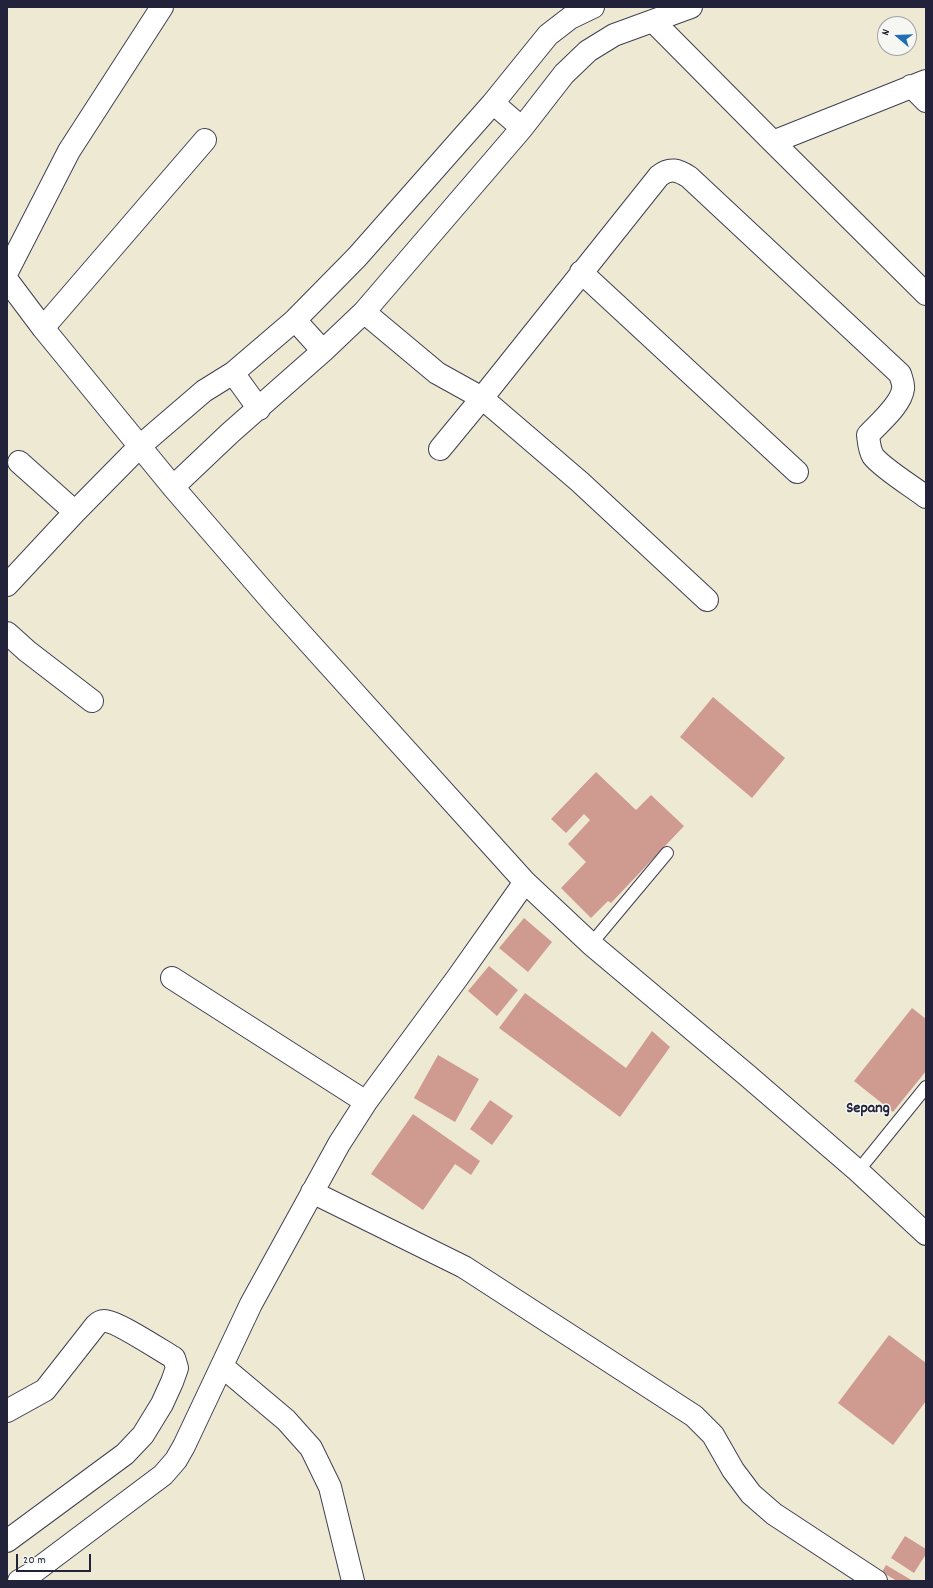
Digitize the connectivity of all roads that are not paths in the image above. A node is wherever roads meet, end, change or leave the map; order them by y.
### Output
1 (162, 7) edge
2 (594, 7) edge
3 (691, 7) edge
4 (654, 22) junction
5 (921, 89) edge
6 (493, 103) junction
7 (522, 128) junction
8 (206, 140) dead end
9 (773, 142) junction
10 (7, 272) edge
11 (581, 272) junction
12 (7, 280) edge
13 (926, 294) edge
14 (364, 312) junction
15 (295, 320) junction
16 (42, 328) junction
17 (323, 351) junction
18 (233, 373) junction
19 (482, 398) junction
20 (259, 409) junction
21 (140, 446) junction
22 (440, 449) dead end
23 (19, 462) dead end
24 (797, 472) dead end
25 (173, 487) junction
26 (926, 497) edge
27 (75, 512) junction
28 (7, 585) edge
29 (707, 600) dead end
30 (7, 632) edge
31 (92, 701) dead end
32 (667, 853) dead end
33 (524, 882) junction
34 (591, 944) junction
35 (172, 978) dead end
36 (926, 1087) edge
37 (366, 1102) junction
38 (858, 1171) junction
39 (312, 1192) junction
40 (926, 1234) edge
41 (223, 1367) junction
42 (7, 1411) edge
43 (7, 1541) edge
44 (19, 1581) edge
45 (353, 1581) edge
46 (876, 1581) edge

1 - 10 street
2 - 6 street
3 - 4 street
4 - 7 street
4 - 9 street
5 - 9 street
6 - 7 street
6 - 15 street
7 - 14 street
8 - 16 street
9 - 13 street
11 - 19 street
11 - 24 street
11 - 26 street
12 - 16 street
14 - 17 street
14 - 19 street
15 - 17 street
15 - 18 street
16 - 21 street
17 - 20 street
18 - 20 street
18 - 21 street
19 - 22 street
19 - 29 street
20 - 25 street
21 - 25 street
21 - 27 street
23 - 27 street
25 - 33 street
27 - 28 street
30 - 31 street
32 - 34 lane
33 - 34 street
33 - 37 street
34 - 38 street
35 - 37 street
36 - 38 lane
37 - 39 street
38 - 40 street
39 - 41 street
39 - 46 street
41 - 44 street
41 - 45 street
42 - 43 street

